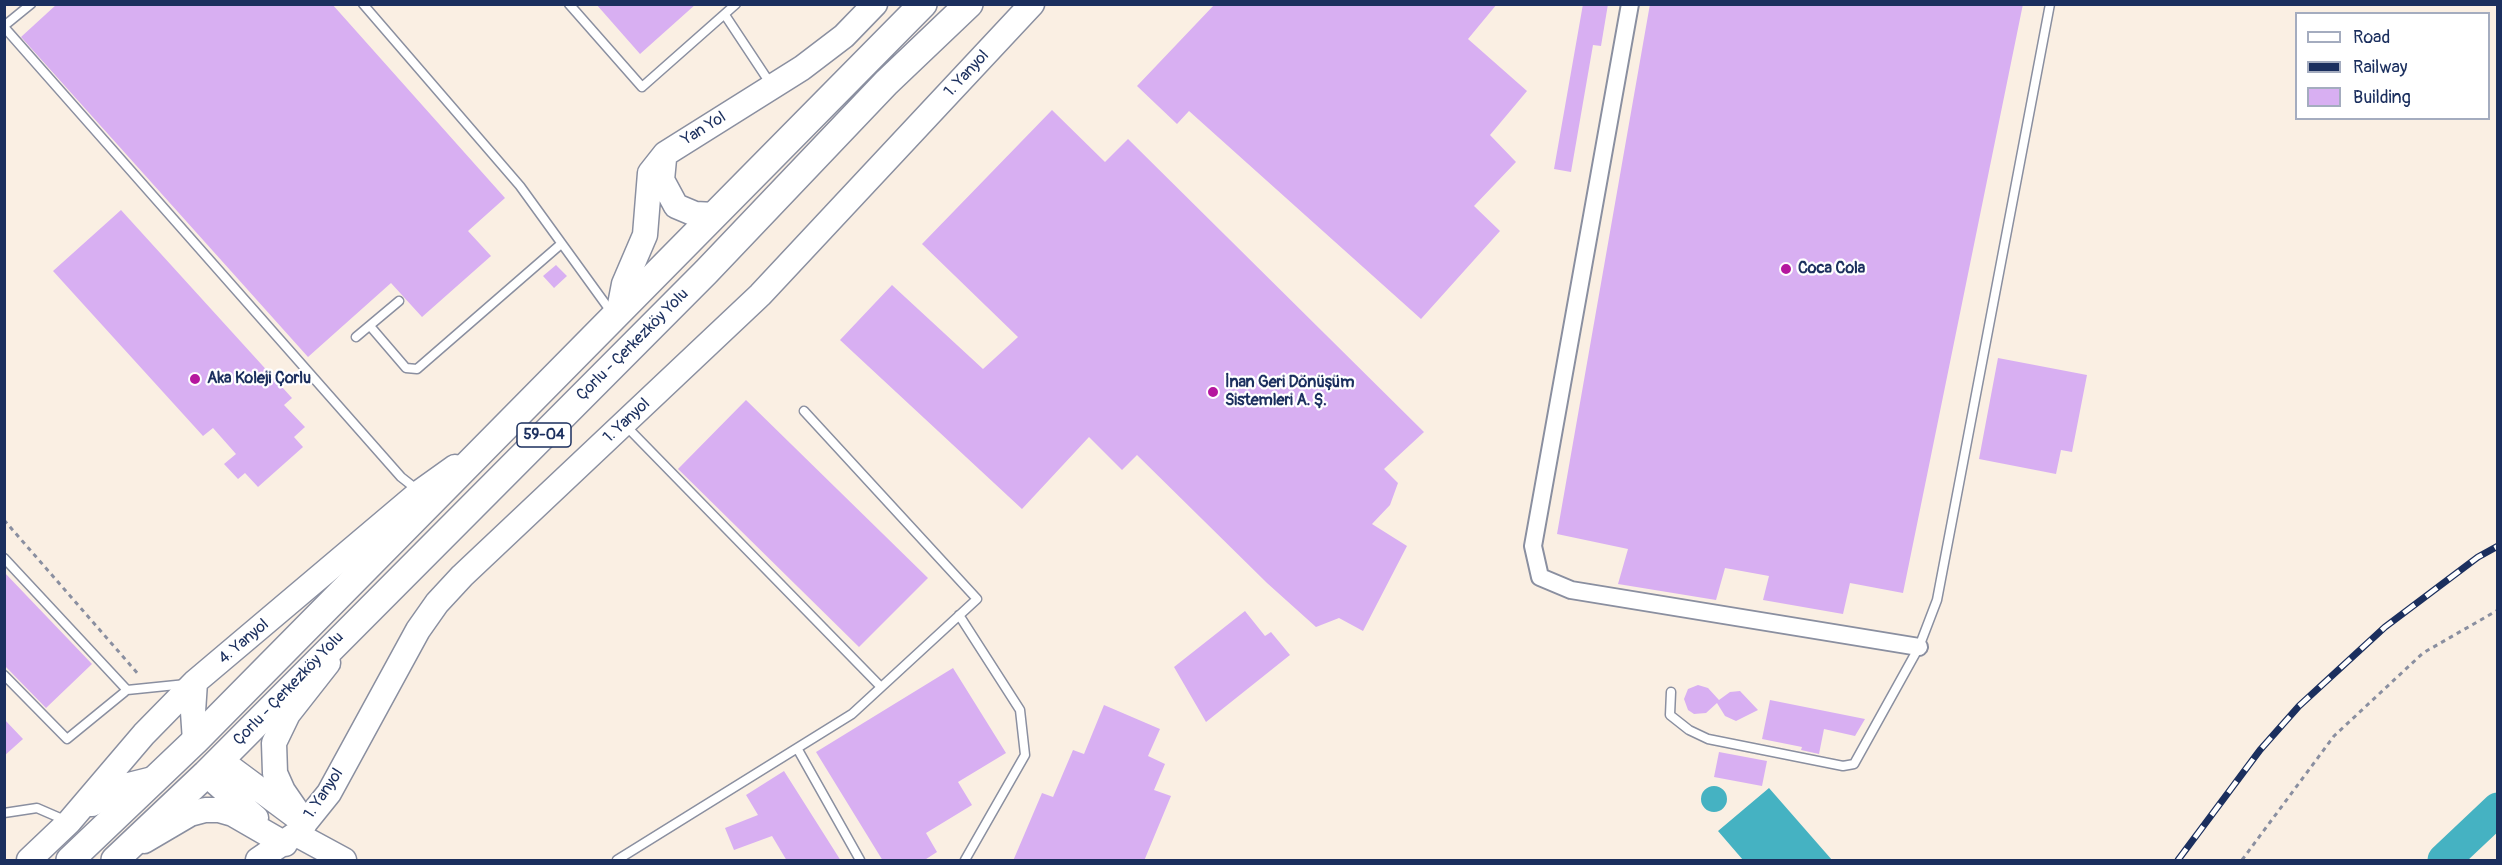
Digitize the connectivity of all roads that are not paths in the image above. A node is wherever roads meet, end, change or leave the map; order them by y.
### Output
1 (31, 4) edge
2 (363, 4) edge
3 (569, 4) edge
4 (736, 4) edge
5 (875, 4) edge
6 (922, 4) edge
7 (969, 4) edge
8 (1032, 4) edge
9 (1630, 4) edge
10 (2050, 4) edge
11 (725, 15) junction
12 (4, 26) edge
13 (772, 86) junction
14 (665, 154) junction
15 (715, 215) junction
16 (561, 244) junction
17 (399, 301) dead end
18 (616, 313) junction
19 (369, 326) junction
20 (356, 337) dead end
21 (804, 411) dead end
22 (624, 424) junction
23 (482, 448) junction
24 (420, 492) junction
25 (4, 558) edge
26 (959, 615) junction
27 (346, 631) junction
28 (1919, 647) junction
29 (4, 675) edge
30 (195, 682) junction
31 (881, 687) junction
32 (127, 690) junction
33 (1671, 692) dead end
34 (195, 741) junction
35 (797, 748) junction
36 (213, 767) junction
37 (153, 779) junction
38 (4, 813) edge
39 (69, 822) junction
40 (296, 834) junction
41 (118, 857) edge
42 (30, 861) edge
43 (70, 861) edge
44 (258, 861) edge
45 (344, 861) edge
46 (617, 861) edge
47 (860, 861) edge
48 (965, 861) edge

1 - 12 lane
2 - 16 lane
3 - 11 lane
4 - 11 lane
5 - 13 main road, Yan Yol
6 - 15 main road, Çorlu - Çerkezköy Yolu / 59-04
7 - 27 main road, Çorlu - Çerkezköy Yolu / 59-04
8 - 22 main road, 1. Yanyol
9 - 28 street
10 - 28 lane
11 - 13 lane
12 - 24 lane
13 - 14 main road, Yan Yol
14 - 15 main road
14 - 18 main road, Yan Yol
15 - 18 main road, Çorlu - Çerkezköy Yolu / 59-04
16 - 18 lane
16 - 19 lane
17 - 19 lane
18 - 23 main road, Çorlu - Çerkezköy Yolu / 59-04
19 - 20 lane
21 - 26 lane
22 - 31 lane
22 - 40 main road, 1. Yanyol
23 - 24 main road, 4. Yanyol
23 - 34 main road, Çorlu - Çerkezköy Yolu / 59-04
24 - 30 main road, 4. Yanyol
25 - 32 lane
26 - 31 lane
26 - 48 lane
27 - 36 main road, Çorlu - Çerkezköy Yolu / 59-04
27 - 40 main road
28 - 33 lane
29 - 32 lane
30 - 32 lane
30 - 34 main road
30 - 39 main road, 4. Yanyol
31 - 35 lane
34 - 36 main road
34 - 37 main road, Çorlu - Çerkezköy Yolu / 59-04
35 - 46 lane
35 - 47 lane
36 - 40 main road
36 - 41 main road, Çorlu - Çerkezköy Yolu / 59-04
37 - 39 main road
37 - 43 main road, Çorlu - Çerkezköy Yolu / 59-04
38 - 39 lane
39 - 42 main road, 4. Yanyol
40 - 41 main road
40 - 44 main road, 1. Yanyol
40 - 45 main road

